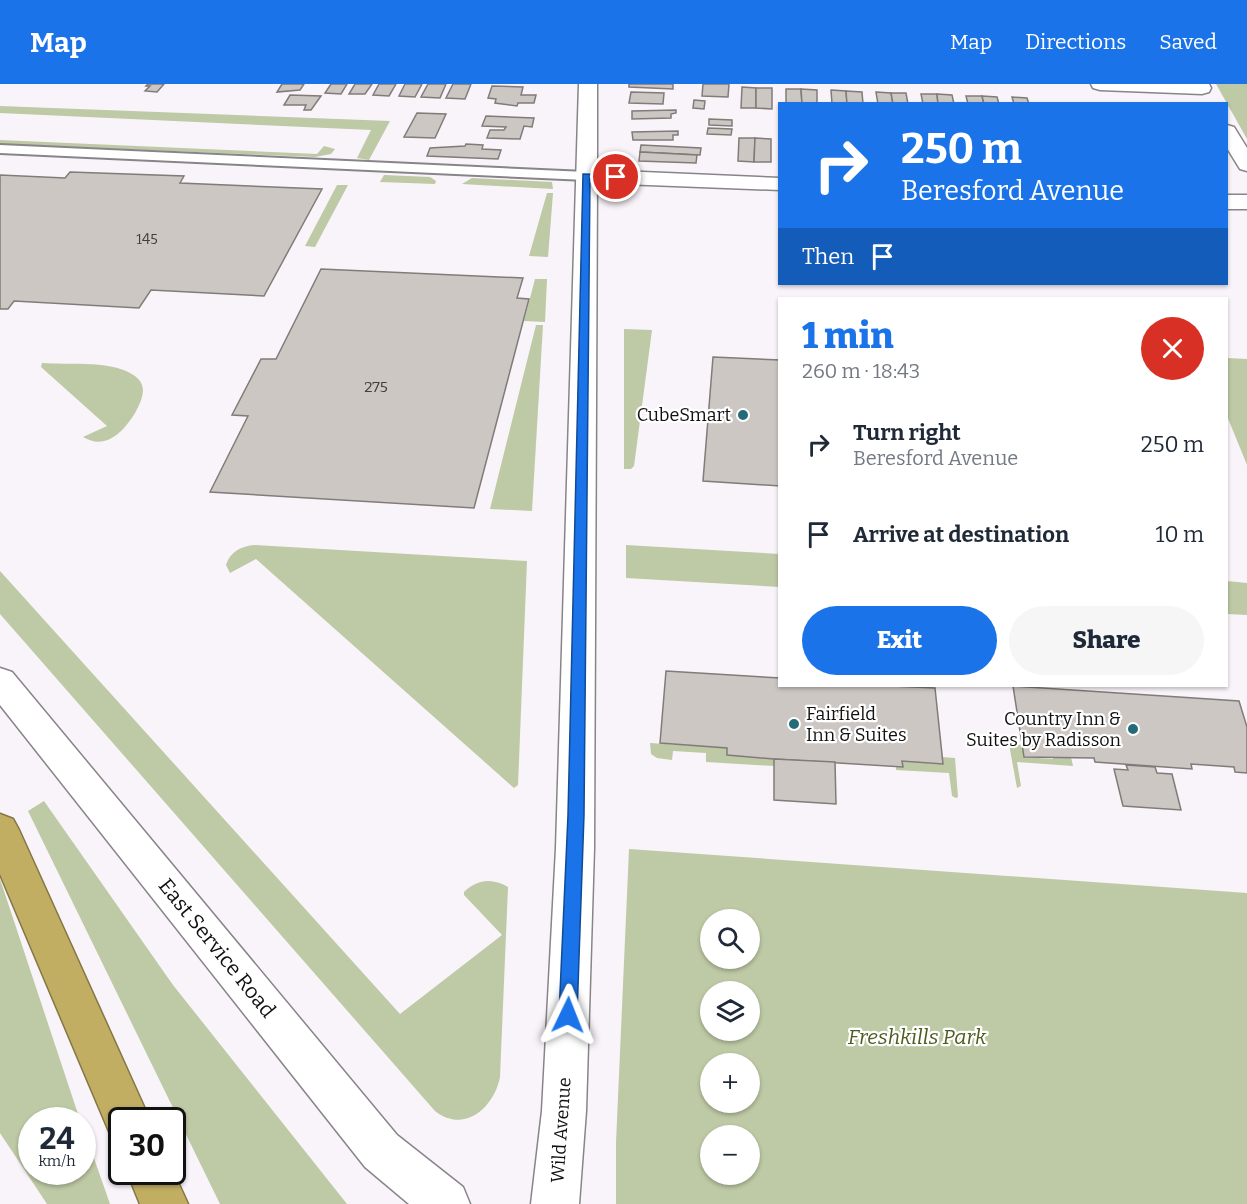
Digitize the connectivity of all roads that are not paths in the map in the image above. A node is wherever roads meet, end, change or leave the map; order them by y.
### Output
1 (588, 84) edge
2 (1100, 84) edge
3 (1204, 92) edge
4 (1228, 133) edge
5 (0, 149) edge
6 (1247, 165) edge
7 (586, 176) junction
8 (778, 184) edge
9 (1228, 202) edge
10 (1247, 202) edge
11 (0, 681) edge
12 (0, 830) edge
13 (121, 1107) edge
14 (156, 1185) edge
15 (164, 1204) edge
16 (446, 1204) edge
17 (555, 1204) edge

1 - 7 street, Wild Avenue
2 - 3 street
4 - 6 street
5 - 7 lane
7 - 8 street
7 - 17 street, Wild Avenue
9 - 10 street
11 - 16 street, East Service Road
12 - 13 highway
14 - 15 highway

